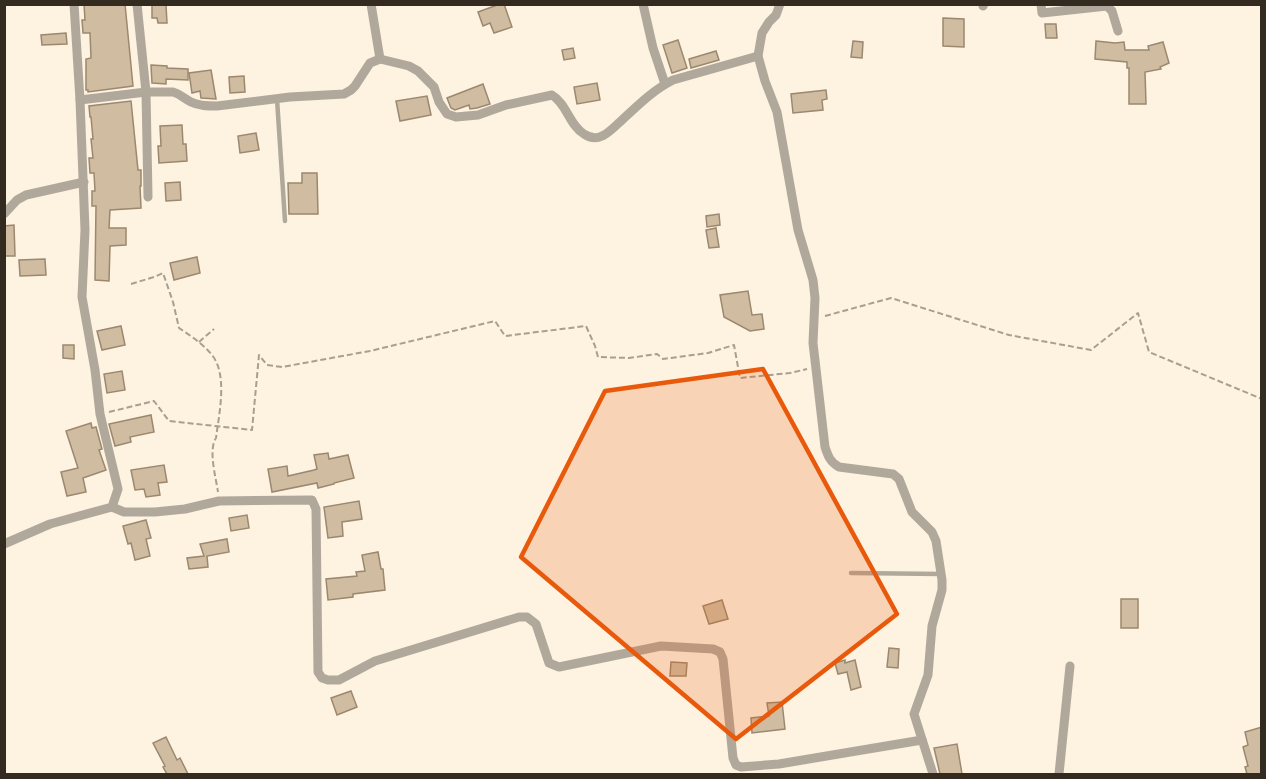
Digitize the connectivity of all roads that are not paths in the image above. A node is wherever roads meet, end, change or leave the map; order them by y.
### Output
1 (74, 4) edge
2 (137, 4) edge
3 (371, 4) edge
4 (643, 4) edge
5 (780, 4) edge
6 (1041, 4) edge
7 (1118, 31) dead end
8 (758, 56) junction
9 (380, 59) junction
10 (665, 84) junction
11 (146, 92) junction
12 (277, 99) junction
13 (80, 100) junction
14 (84, 182) junction
15 (148, 197) dead end
16 (4, 214) edge
17 (285, 221) dead end
18 (112, 507) junction
19 (4, 544) edge
20 (851, 573) dead end
21 (942, 574) junction
22 (1070, 666) dead end
23 (922, 740) junction
24 (933, 774) edge
25 (1059, 774) edge

1 - 13 street
2 - 11 street
3 - 9 street
4 - 10 street
5 - 8 street
6 - 7 street
8 - 10 street
8 - 21 street
9 - 10 street
9 - 12 street
11 - 12 street
11 - 13 street
11 - 15 street
12 - 17 lane
13 - 14 street
14 - 16 street
14 - 18 street
18 - 19 street
18 - 23 street
20 - 21 lane
21 - 23 street
22 - 25 street
23 - 24 street

